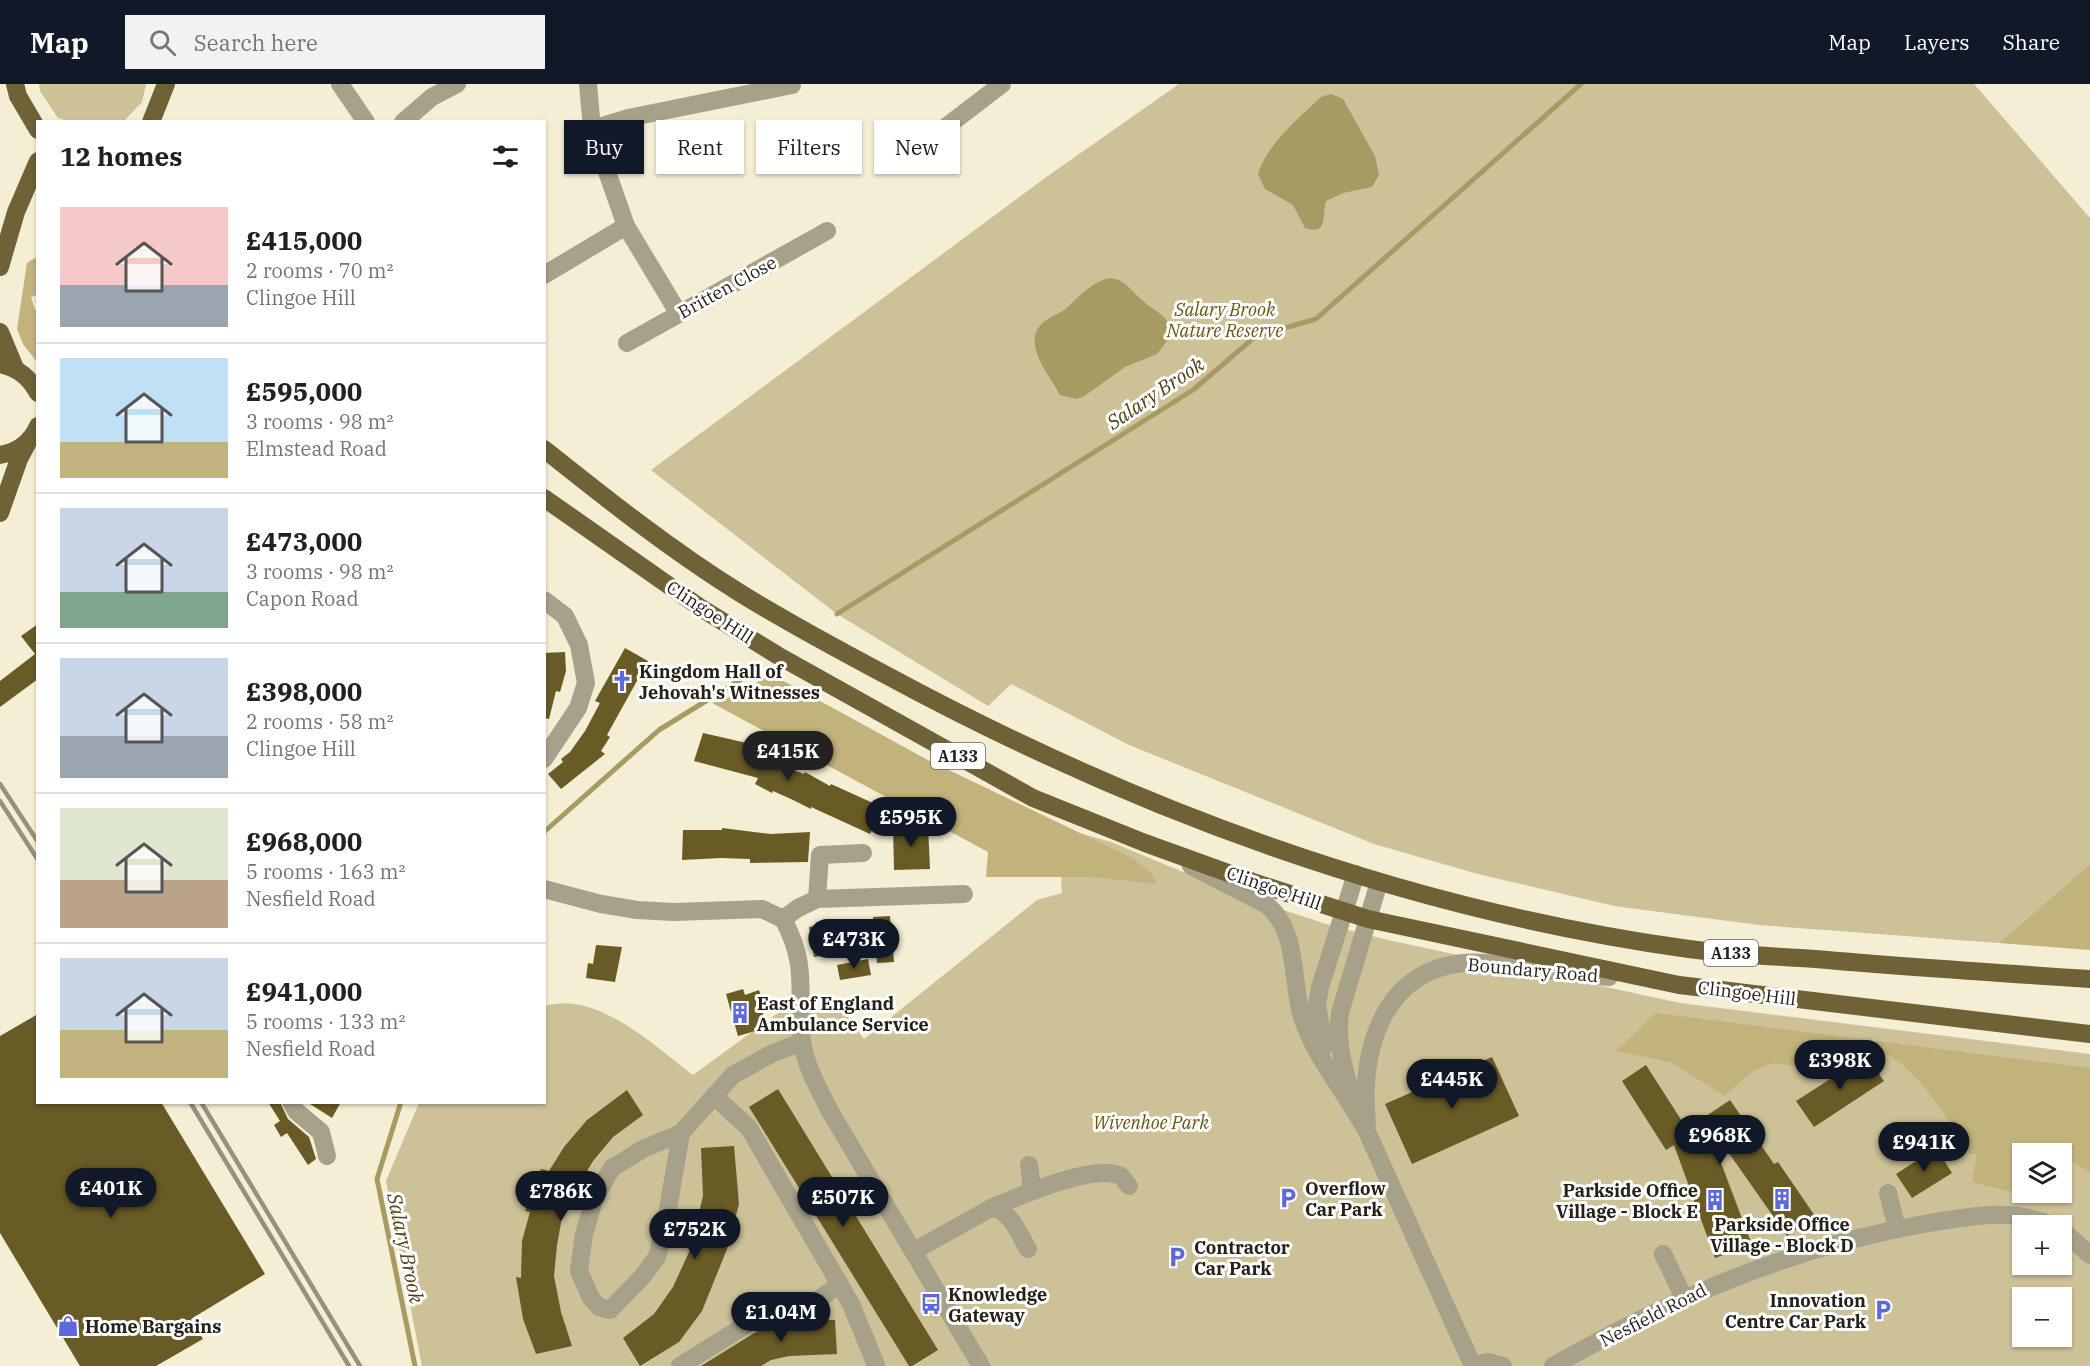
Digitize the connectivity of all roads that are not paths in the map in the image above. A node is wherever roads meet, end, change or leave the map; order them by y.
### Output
1 (15, 84) edge
2 (166, 84) edge
3 (340, 84) edge
4 (457, 84) edge
5 (588, 84) edge
6 (1002, 84) edge
7 (792, 85) edge
8 (152, 120) edge
9 (365, 120) edge
10 (405, 120) edge
11 (591, 120) edge
12 (621, 120) edge
13 (955, 120) edge
14 (36, 127) edge
15 (36, 166) edge
16 (608, 174) edge
17 (626, 226) junction
18 (827, 231) dead end
19 (0, 267) edge
20 (546, 274) edge
21 (679, 314) junction
22 (0, 333) edge
23 (627, 343) dead end
24 (24, 378) edge
25 (35, 431) edge
26 (546, 451) edge
27 (0, 455) edge
28 (546, 499) edge
29 (0, 513) edge
30 (546, 602) edge
31 (546, 756) edge
32 (1144, 843) junction
33 (863, 853) dead end
34 (1356, 874) junction
35 (1379, 882) junction
36 (546, 890) edge
37 (964, 894) dead end
38 (816, 899) junction
39 (1343, 911) junction
40 (783, 919) junction
41 (1368, 919) junction
42 (2090, 979) edge
43 (1679, 985) junction
44 (2090, 1034) edge
45 (802, 1042) junction
46 (1334, 1080) junction
47 (714, 1096) junction
48 (292, 1104) edge
49 (1354, 1107) junction
50 (681, 1133) junction
51 (1368, 1134) junction
52 (327, 1156) dead end
53 (1029, 1165) dead end
54 (1129, 1186) dead end
55 (1032, 1189) junction
56 (1888, 1193) dead end
57 (991, 1208) junction
58 (2021, 1215) edge
59 (1897, 1229) junction
60 (2072, 1238) edge
61 (1028, 1249) dead end
62 (914, 1251) junction
63 (1663, 1254) dead end
64 (2090, 1255) edge
65 (840, 1284) junction
66 (1684, 1298) junction
67 (680, 1366) edge
68 (873, 1366) edge
69 (981, 1366) edge
70 (1472, 1366) edge
71 (1503, 1366) edge
72 (1553, 1366) edge

1 - 14 main road
2 - 8 main road
3 - 9 street
4 - 10 street
5 - 11 street
6 - 13 street
7 - 12 street
15 - 19 main road
16 - 17 street
17 - 20 street
17 - 21 street
18 - 21 street, Britten Close
21 - 23 street, Britten Close
22 - 24 main road
25 - 27 main road
25 - 29 main road
26 - 34 main road, Clingoe Hill / A133
28 - 32 main road, Clingoe Hill / A133
30 - 31 street
32 - 39 main road, Clingoe Hill / A133
32 - 46 street, Boundary Road
33 - 38 street
34 - 35 main road, A133
34 - 39 street, Boundary Road
35 - 41 street, Boundary Road
35 - 42 main road, Clingoe Hill / A133
36 - 40 street
37 - 38 street
38 - 40 street
39 - 41 main road, Clingoe Hill / A133
39 - 46 street, Boundary Road
40 - 45 street
41 - 43 main road, Clingoe Hill / A133
41 - 49 street, Boundary Road
43 - 44 main road, Clingoe Hill / A133
43 - 51 street, Boundary Road
45 - 47 street
45 - 62 street
46 - 49 street, Boundary Road
47 - 50 street
47 - 65 street
48 - 52 street
49 - 51 street, Boundary Road
50 - 50 street
51 - 70 street, Boundary Road
53 - 55 street
54 - 55 street
55 - 57 street
56 - 59 street
57 - 61 street
57 - 62 street
58 - 59 street, Nesfield Road
59 - 66 street, Nesfield Road
60 - 64 street
62 - 69 street
63 - 66 street
65 - 67 street
65 - 68 street
66 - 72 street, Nesfield Road
70 - 71 street

